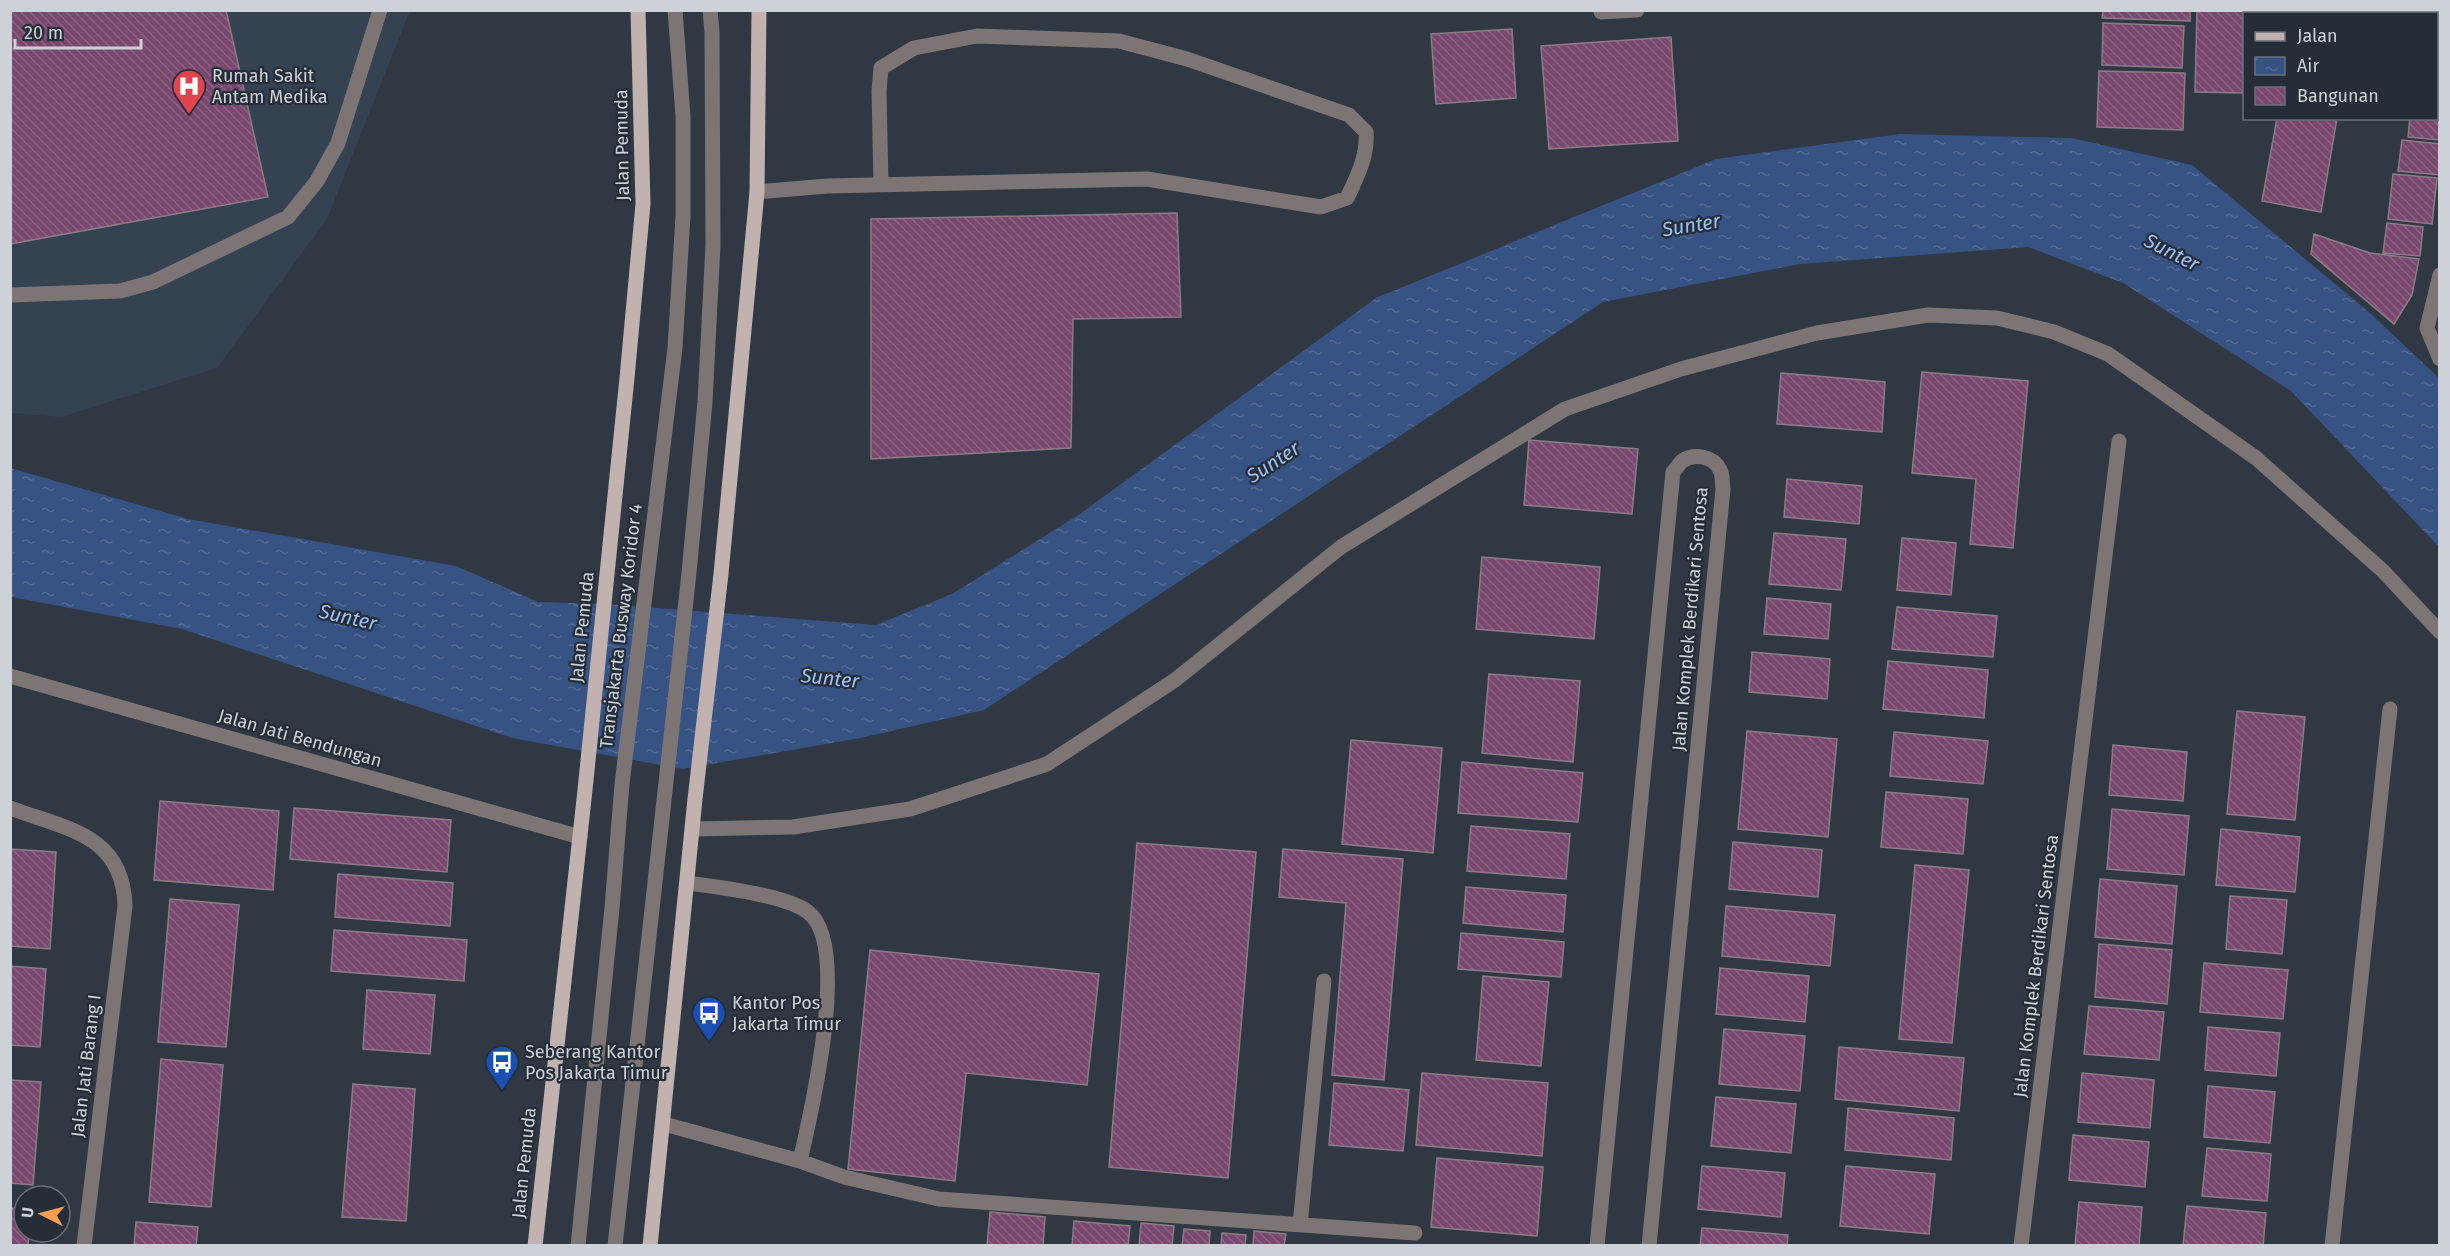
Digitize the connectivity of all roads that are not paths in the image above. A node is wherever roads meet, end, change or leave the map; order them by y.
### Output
1 (380, 10) edge
2 (638, 10) edge
3 (675, 10) edge
4 (710, 10) edge
5 (759, 10) edge
6 (1637, 10) edge
7 (1601, 12) dead end
8 (881, 185) junction
9 (757, 192) junction
10 (2439, 275) edge
11 (10, 295) edge
12 (2439, 359) edge
13 (2119, 441) dead end
14 (2439, 632) edge
15 (10, 676) edge
16 (2390, 709) dead end
17 (10, 808) edge
18 (693, 829) junction
19 (580, 837) junction
20 (688, 883) junction
21 (1324, 981) dead end
22 (664, 1124) junction
23 (800, 1161) junction
24 (1300, 1225) junction
25 (1414, 1233) dead end
26 (84, 1245) edge
27 (535, 1245) edge
28 (578, 1245) edge
29 (615, 1245) edge
30 (650, 1245) edge
31 (1597, 1245) edge
32 (1649, 1245) edge
33 (2021, 1245) edge
34 (2332, 1245) edge

1 - 11 street
2 - 19 main road, Jalan Pemuda
3 - 28 street, Transjakarta Busway Koridor 4
4 - 29 street
5 - 9 main road
6 - 7 street
8 - 8 street
8 - 9 street
9 - 18 main road
10 - 12 street
13 - 33 street, Jalan Komplek Berdikari Sentosa
14 - 18 street
15 - 19 street, Jalan Jati Bendungan
16 - 34 street
17 - 26 street, Jalan Jati Barang I
18 - 20 main road
19 - 27 main road, Jalan Pemuda
20 - 22 main road
20 - 23 street
21 - 24 street
22 - 23 street
22 - 30 main road
23 - 24 street
24 - 25 street
31 - 32 street, Jalan Komplek Berdikari Sentosa

